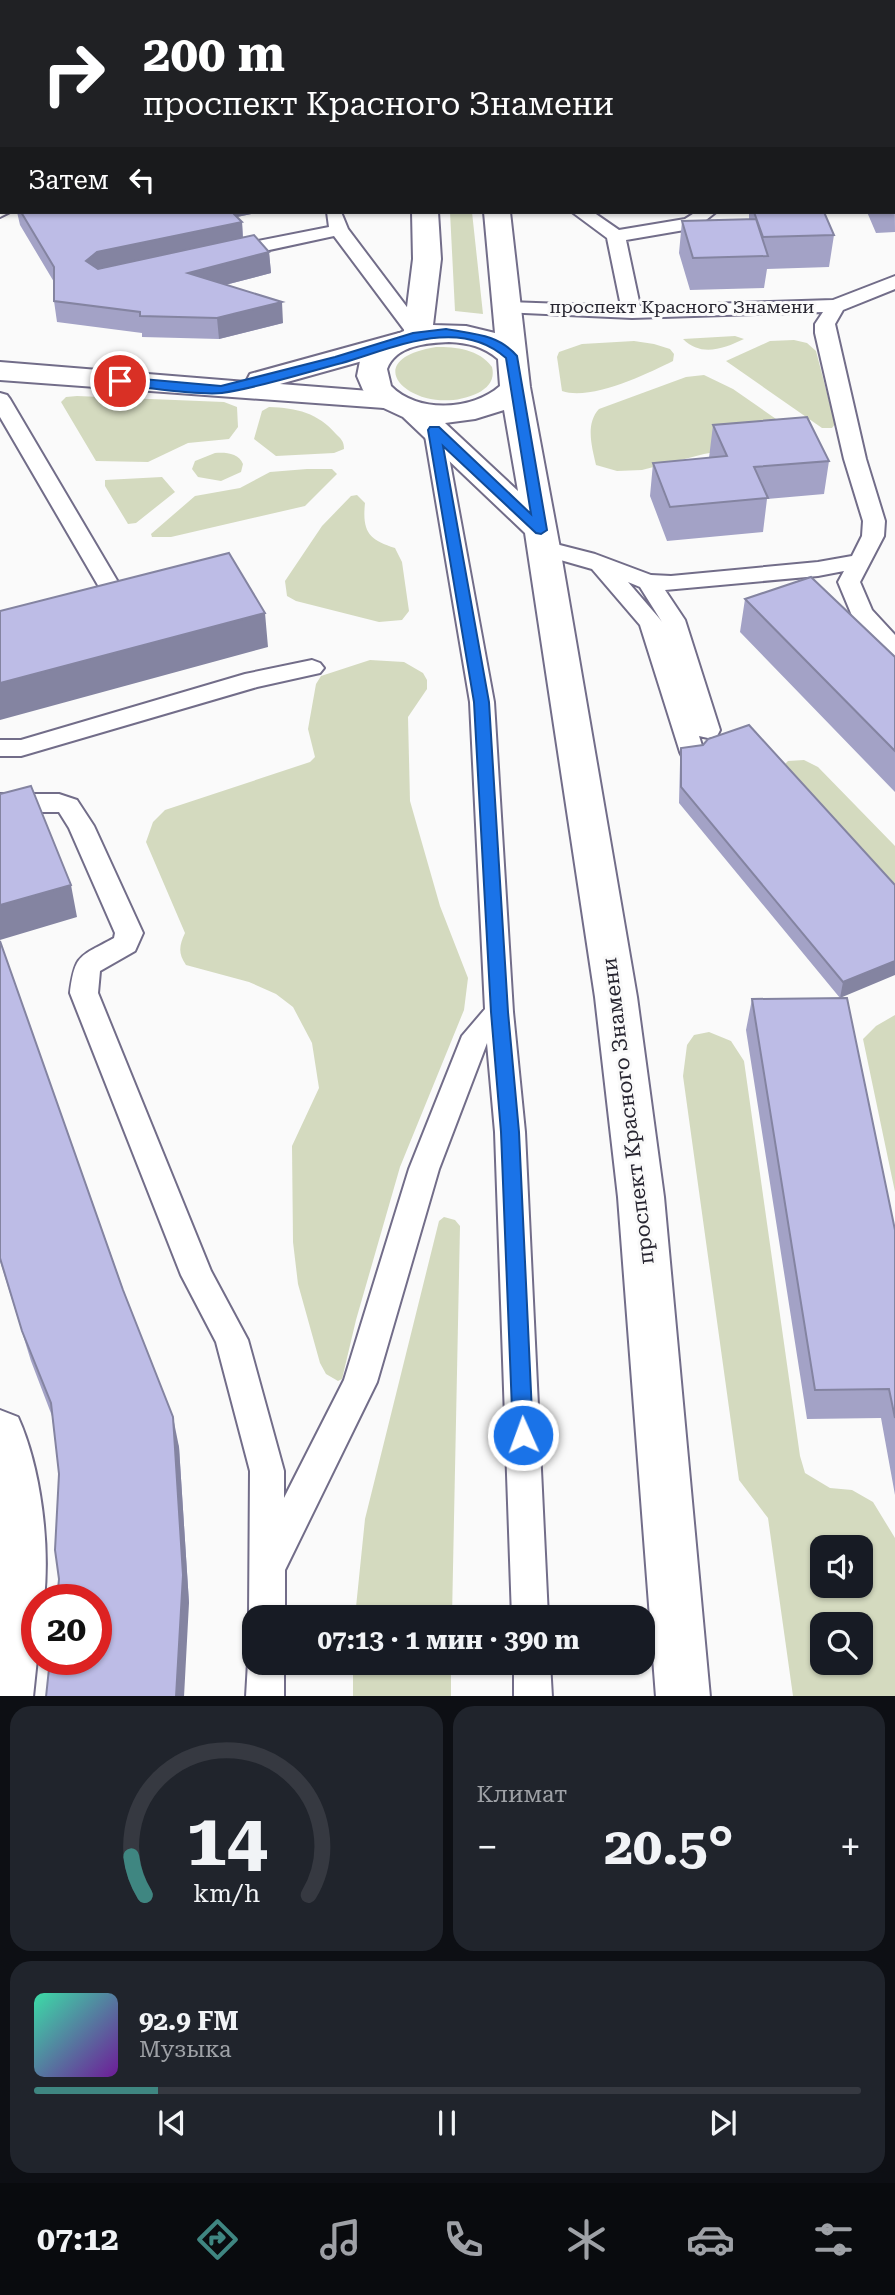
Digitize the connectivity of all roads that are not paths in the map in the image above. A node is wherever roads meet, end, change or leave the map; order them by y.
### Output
1 (425, 214) edge
2 (497, 214) edge
3 (584, 214) edge
4 (704, 214) edge
5 (337, 221) edge
6 (616, 236) junction
7 (209, 257) edge
8 (895, 282) edge
9 (836, 306) junction
10 (507, 308) junction
11 (632, 312) junction
12 (408, 339) junction
13 (511, 356) junction
14 (0, 371) edge
15 (515, 387) junction
16 (221, 389) junction
17 (0, 399) edge
18 (410, 413) junction
19 (542, 539) junction
20 (861, 561) junction
21 (598, 563) junction
22 (648, 582) junction
23 (144, 592) edge
24 (117, 598) junction
25 (91, 606) edge
26 (895, 649) edge
27 (312, 668) dead end
28 (708, 730) dead end
29 (0, 748) edge
30 (692, 752) edge
31 (0, 803) edge
32 (499, 1012) junction
33 (0, 1433) edge
34 (268, 1567) junction
35 (267, 1605) edge
36 (530, 1605) edge
37 (266, 1675) edge
38 (532, 1675) edge
39 (6, 1696) edge
40 (265, 1696) edge
41 (533, 1696) edge
42 (682, 1696) edge

1 - 12 main road
2 - 10 main road, проспект Красного Знамени
3 - 6 lane
4 - 6 lane
5 - 7 lane
5 - 12 lane
6 - 11 lane
8 - 9 lane, проспект Красного Знамени
9 - 11 lane, проспект Красного Знамени
9 - 20 lane
10 - 11 lane, проспект Красного Знамени
10 - 13 main road, проспект Красного Знамени
12 - 13 main road
12 - 16 main road
12 - 18 main road
13 - 15 main road, проспект Красного Знамени
14 - 16 main road
15 - 18 main road
15 - 19 main road, проспект Красного Знамени
16 - 18 main road
17 - 24 lane
18 - 19 main road
18 - 32 lane
19 - 21 lane
19 - 42 main road, проспект Красного Знамени
20 - 22 lane
20 - 26 lane
21 - 22 lane
21 - 30 lane
22 - 28 lane
23 - 24 lane
24 - 25 lane
27 - 29 lane
31 - 34 lane
32 - 34 lane
32 - 36 lane
33 - 39 main road
34 - 35 lane
37 - 40 lane
38 - 41 lane

